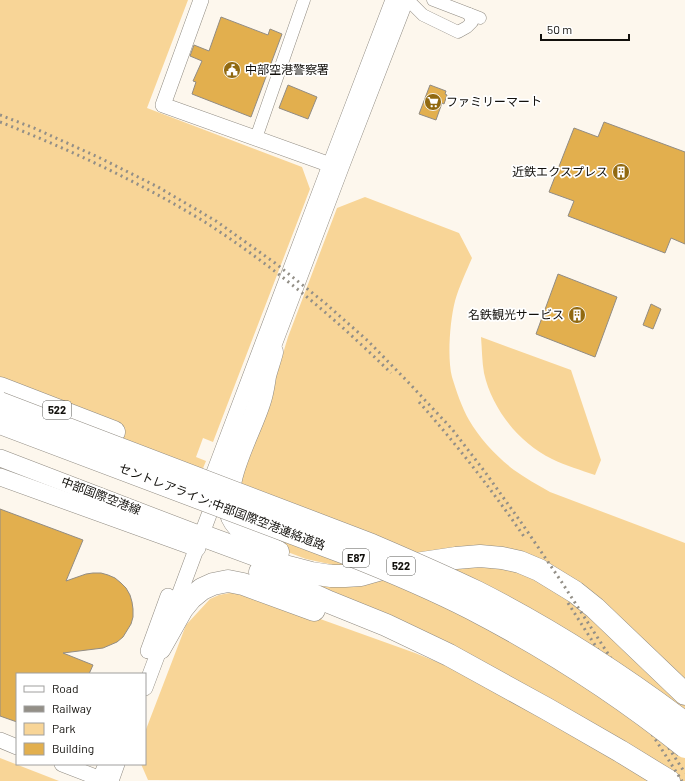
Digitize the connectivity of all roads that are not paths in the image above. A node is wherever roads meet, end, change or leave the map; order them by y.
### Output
1 (201, 0) edge
2 (304, 0) edge
3 (393, 0) edge
4 (407, 0) edge
5 (433, 0) edge
6 (256, 138) junction
7 (336, 167) junction
8 (272, 352) junction
9 (0, 388) edge
10 (0, 403) edge
11 (0, 423) edge
12 (0, 458) edge
13 (0, 477) edge
14 (194, 540) junction
15 (372, 545) junction
16 (382, 569) junction
17 (160, 648) junction
18 (140, 673) edge
19 (146, 685) edge
20 (512, 689) junction
21 (685, 694) edge
22 (685, 723) edge
23 (0, 740) edge
24 (16, 747) edge
25 (685, 747) edge
26 (65, 765) edge
27 (106, 765) edge
28 (116, 765) edge
29 (104, 780) edge
30 (669, 781) edge

1 - 6 street
2 - 6 street
3 - 7 street
4 - 5 street
4 - 7 street
6 - 7 street
7 - 8 street
7 - 14 street
8 - 14 street
8 - 16 highway, 522
9 - 15 highway, 522, bridge
10 - 15 highway, セントレアライン;中部国際空港連絡道路 / E87, bridge
11 - 25 highway, セントレアライン;中部国際空港連絡道路 / E87, bridge
12 - 14 main road, 中部国際空港線 / 522
13 - 14 main road, 中部国際空港線 / 522
14 - 16 highway, 522
14 - 17 street
14 - 18 street
14 - 20 highway, 522
15 - 22 highway, セントレアライン;中部国際空港連絡道路 / E87, bridge
16 - 21 highway, 522
17 - 19 street
17 - 20 highway, 522
20 - 30 highway, 522
23 - 24 street
26 - 29 street
27 - 29 street
28 - 29 street

